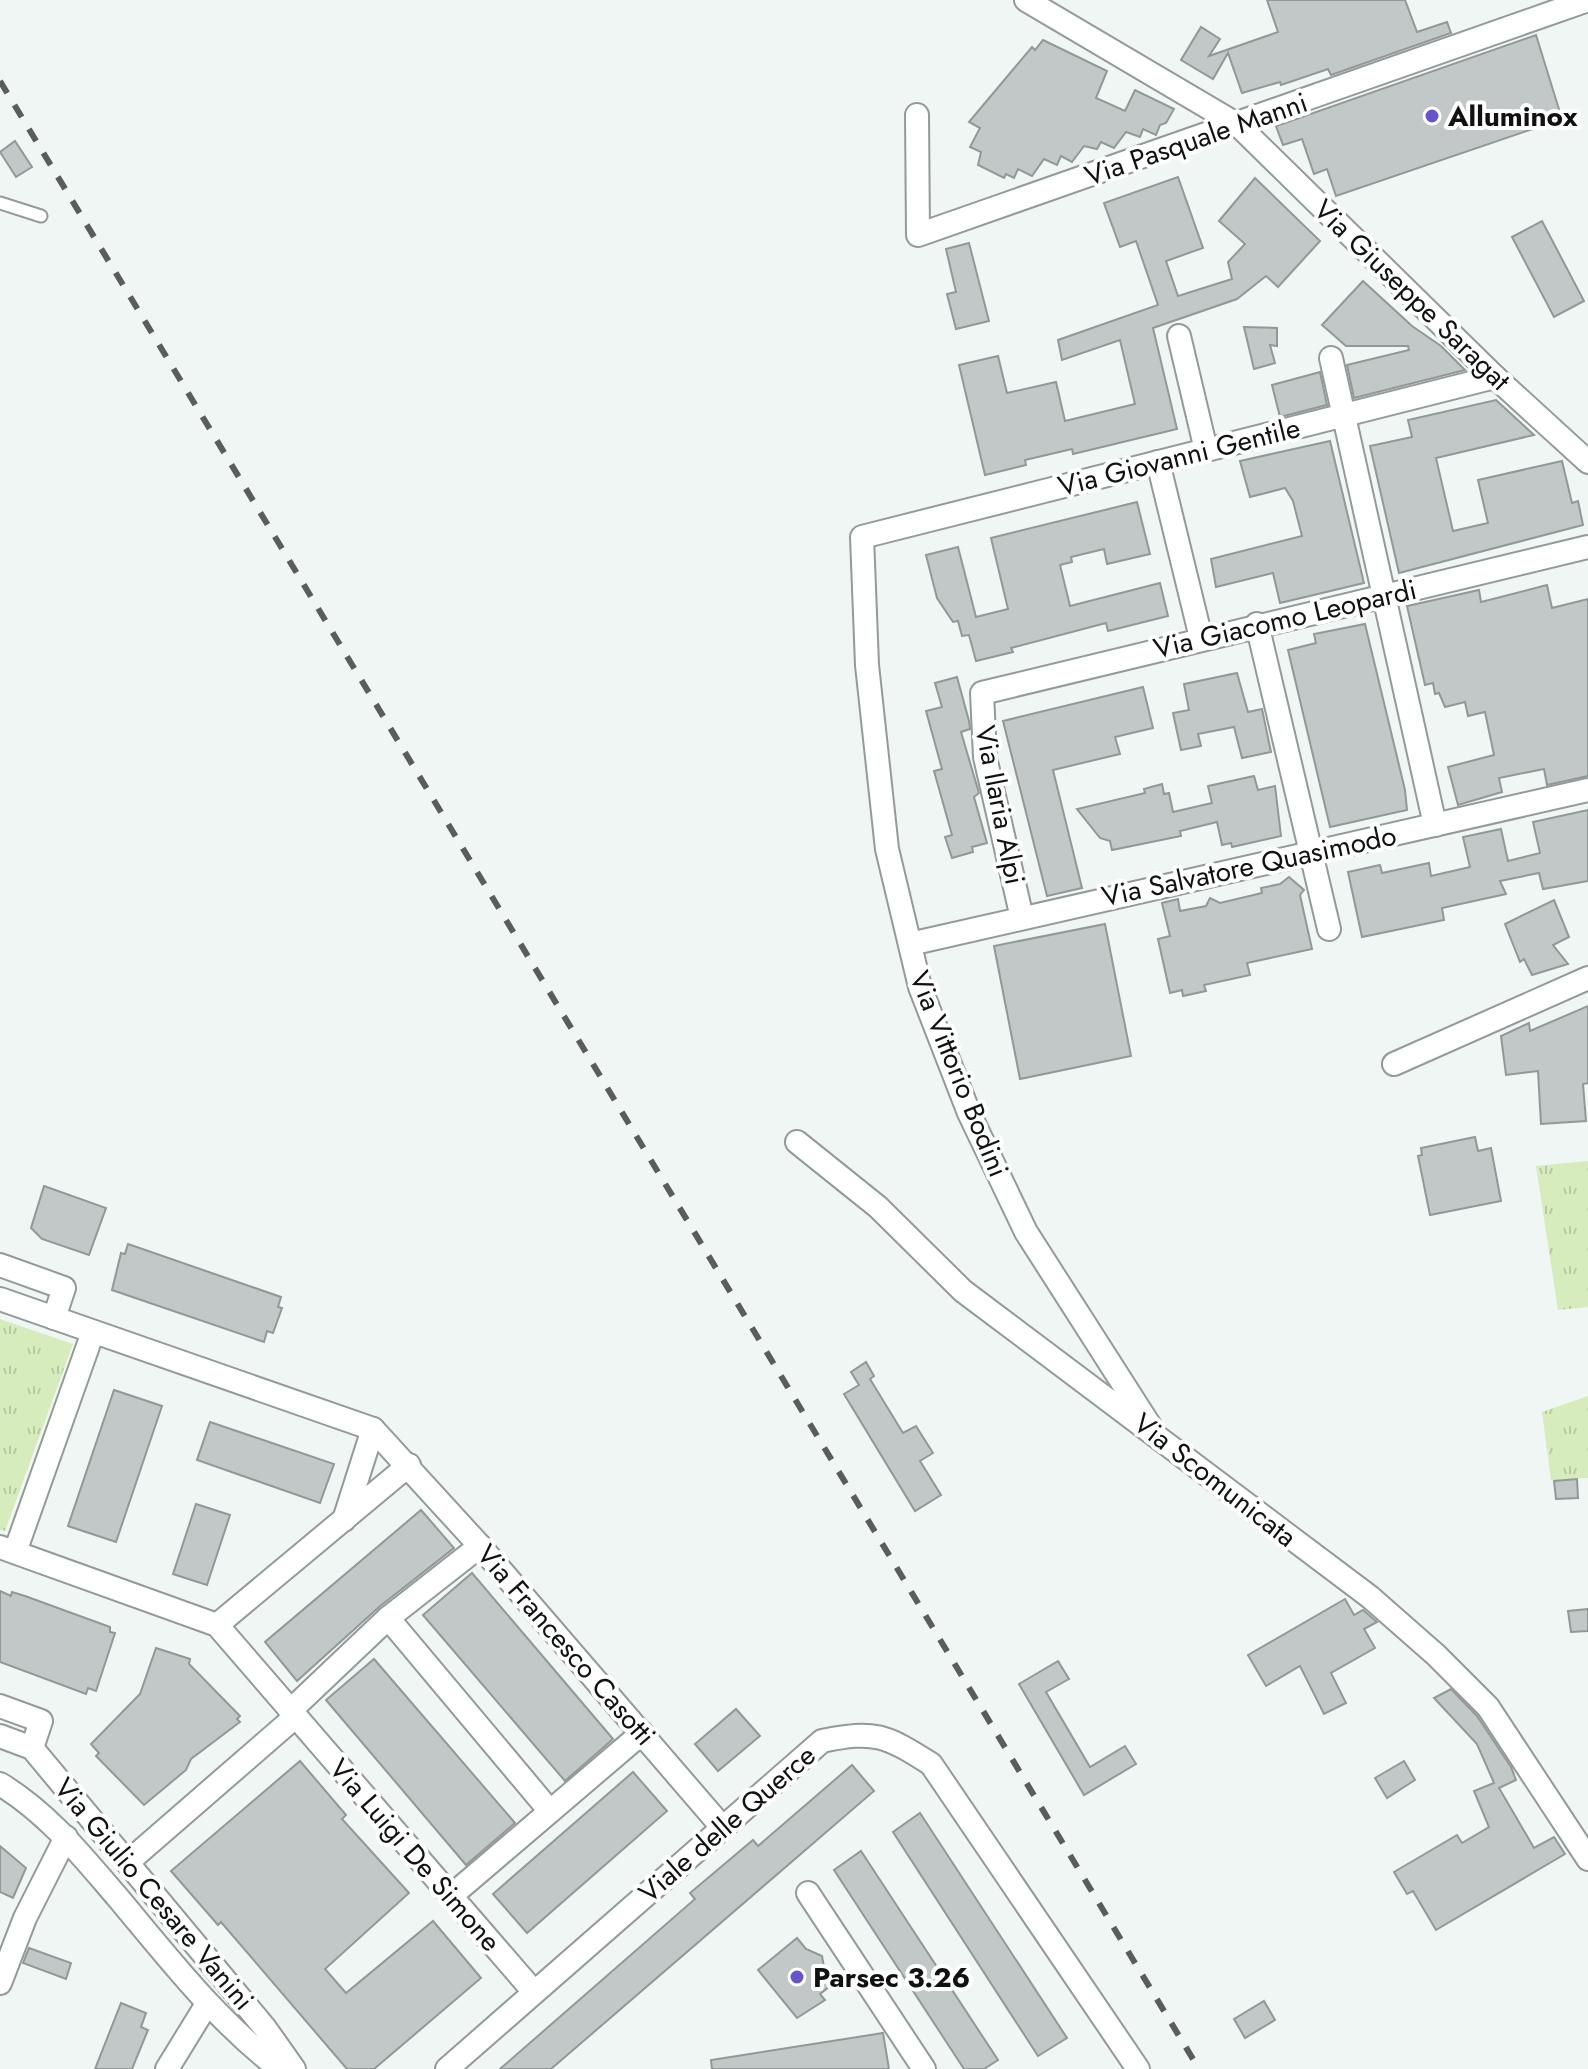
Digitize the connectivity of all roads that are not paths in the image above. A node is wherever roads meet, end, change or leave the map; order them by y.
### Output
1 (1026, 0) edge
2 (1588, 0) edge
3 (917, 115) dead end
4 (1238, 125) junction
5 (0, 203) edge
6 (41, 216) dead end
7 (1179, 336) dead end
8 (1331, 358) dead end
9 (1495, 377) junction
10 (1341, 416) junction
11 (1206, 450) junction
12 (1158, 462) junction
13 (1588, 462) edge
14 (862, 537) joint
15 (1588, 547) edge
16 (1386, 595) junction
17 (1257, 624) junction
18 (1201, 638) junction
19 (982, 693) joint
20 (1588, 790) edge
21 (1435, 825) junction
22 (1312, 852) junction
23 (1022, 918) junction
24 (1329, 929) dead end
25 (910, 944) junction
26 (1588, 978) edge
27 (1394, 1064) dead end
28 (797, 1142) dead end
29 (0, 1265) edge
30 (0, 1299) edge
31 (54, 1318) junction
32 (93, 1332) junction
33 (373, 1429) junction
34 (1152, 1429) junction
35 (409, 1465) junction
36 (344, 1520) junction
37 (480, 1546) junction
38 (7, 1549) edge
39 (388, 1618) junction
40 (217, 1625) junction
41 (0, 1706) edge
42 (292, 1714) junction
43 (642, 1733) junction
44 (0, 1736) edge
45 (32, 1748) junction
46 (0, 1784) edge
47 (549, 1810) junction
48 (722, 1827) junction
49 (66, 1837) junction
50 (1588, 1859) edge
51 (128, 1862) junction
52 (808, 1893) dead end
53 (451, 1896) junction
54 (0, 1983) edge
55 (534, 1992) junction
56 (207, 2004) junction
57 (167, 2069) edge
58 (280, 2069) edge
59 (294, 2069) edge
60 (447, 2069) edge
61 (924, 2069) edge
62 (1138, 2069) edge

1 - 4 street, Via Giuseppe Saragat
2 - 4 street, Via Pasquale Manni
3 - 4 street, Via Pasquale Manni
4 - 9 street, Via Giuseppe Saragat
5 - 6 lane
7 - 11 street
8 - 10 street
9 - 10 street, Via Giovanni Gentile
9 - 13 street, Via Giuseppe Saragat
10 - 11 street, Via Giovanni Gentile
10 - 16 street
11 - 12 street, Via Giovanni Gentile
12 - 14 street, Via Giovanni Gentile
12 - 18 street
14 - 25 street, Via Vittorio Bodini
15 - 16 street, Via Giacomo Leopardi
16 - 17 street, Via Giacomo Leopardi
16 - 21 street
17 - 18 street, Via Giacomo Leopardi
17 - 22 street
18 - 19 street, Via Giacomo Leopardi
19 - 23 street, Via Ilaria Alpi
20 - 21 street, Via Salvatore Quasimodo
21 - 22 street, Via Salvatore Quasimodo
22 - 23 street, Via Salvatore Quasimodo
22 - 24 street
23 - 25 street, Via Salvatore Quasimodo
25 - 34 street, Via Vittorio Bodini
26 - 27 street
28 - 34 street, Via Scomunicata
29 - 31 street
30 - 31 street, Via Francesco Casotti
31 - 32 street, Via Francesco Casotti
32 - 33 street, Via Francesco Casotti
32 - 38 street
33 - 35 street, Via Francesco Casotti
33 - 36 street
34 - 50 street, Via Scomunicata
35 - 36 street
35 - 37 street, Via Francesco Casotti
36 - 40 street
37 - 39 street
37 - 43 street, Via Francesco Casotti
38 - 40 street, Via Luigi De Simone
39 - 42 street
39 - 47 street
40 - 42 street, Via Luigi De Simone
41 - 45 street
42 - 51 street
42 - 53 street, Via Luigi De Simone
43 - 47 street
43 - 48 street, Via Francesco Casotti
44 - 45 street, Via Giulio Cesare Vanini
45 - 51 street, Via Giulio Cesare Vanini
46 - 49 street
47 - 53 street
48 - 55 street, Viale delle Querce
48 - 62 street, Viale delle Querce
49 - 54 street
49 - 56 street
51 - 59 street, Via Giulio Cesare Vanini
52 - 61 street
53 - 55 street, Via Luigi De Simone
55 - 60 street, Viale delle Querce
56 - 57 street
56 - 58 street

